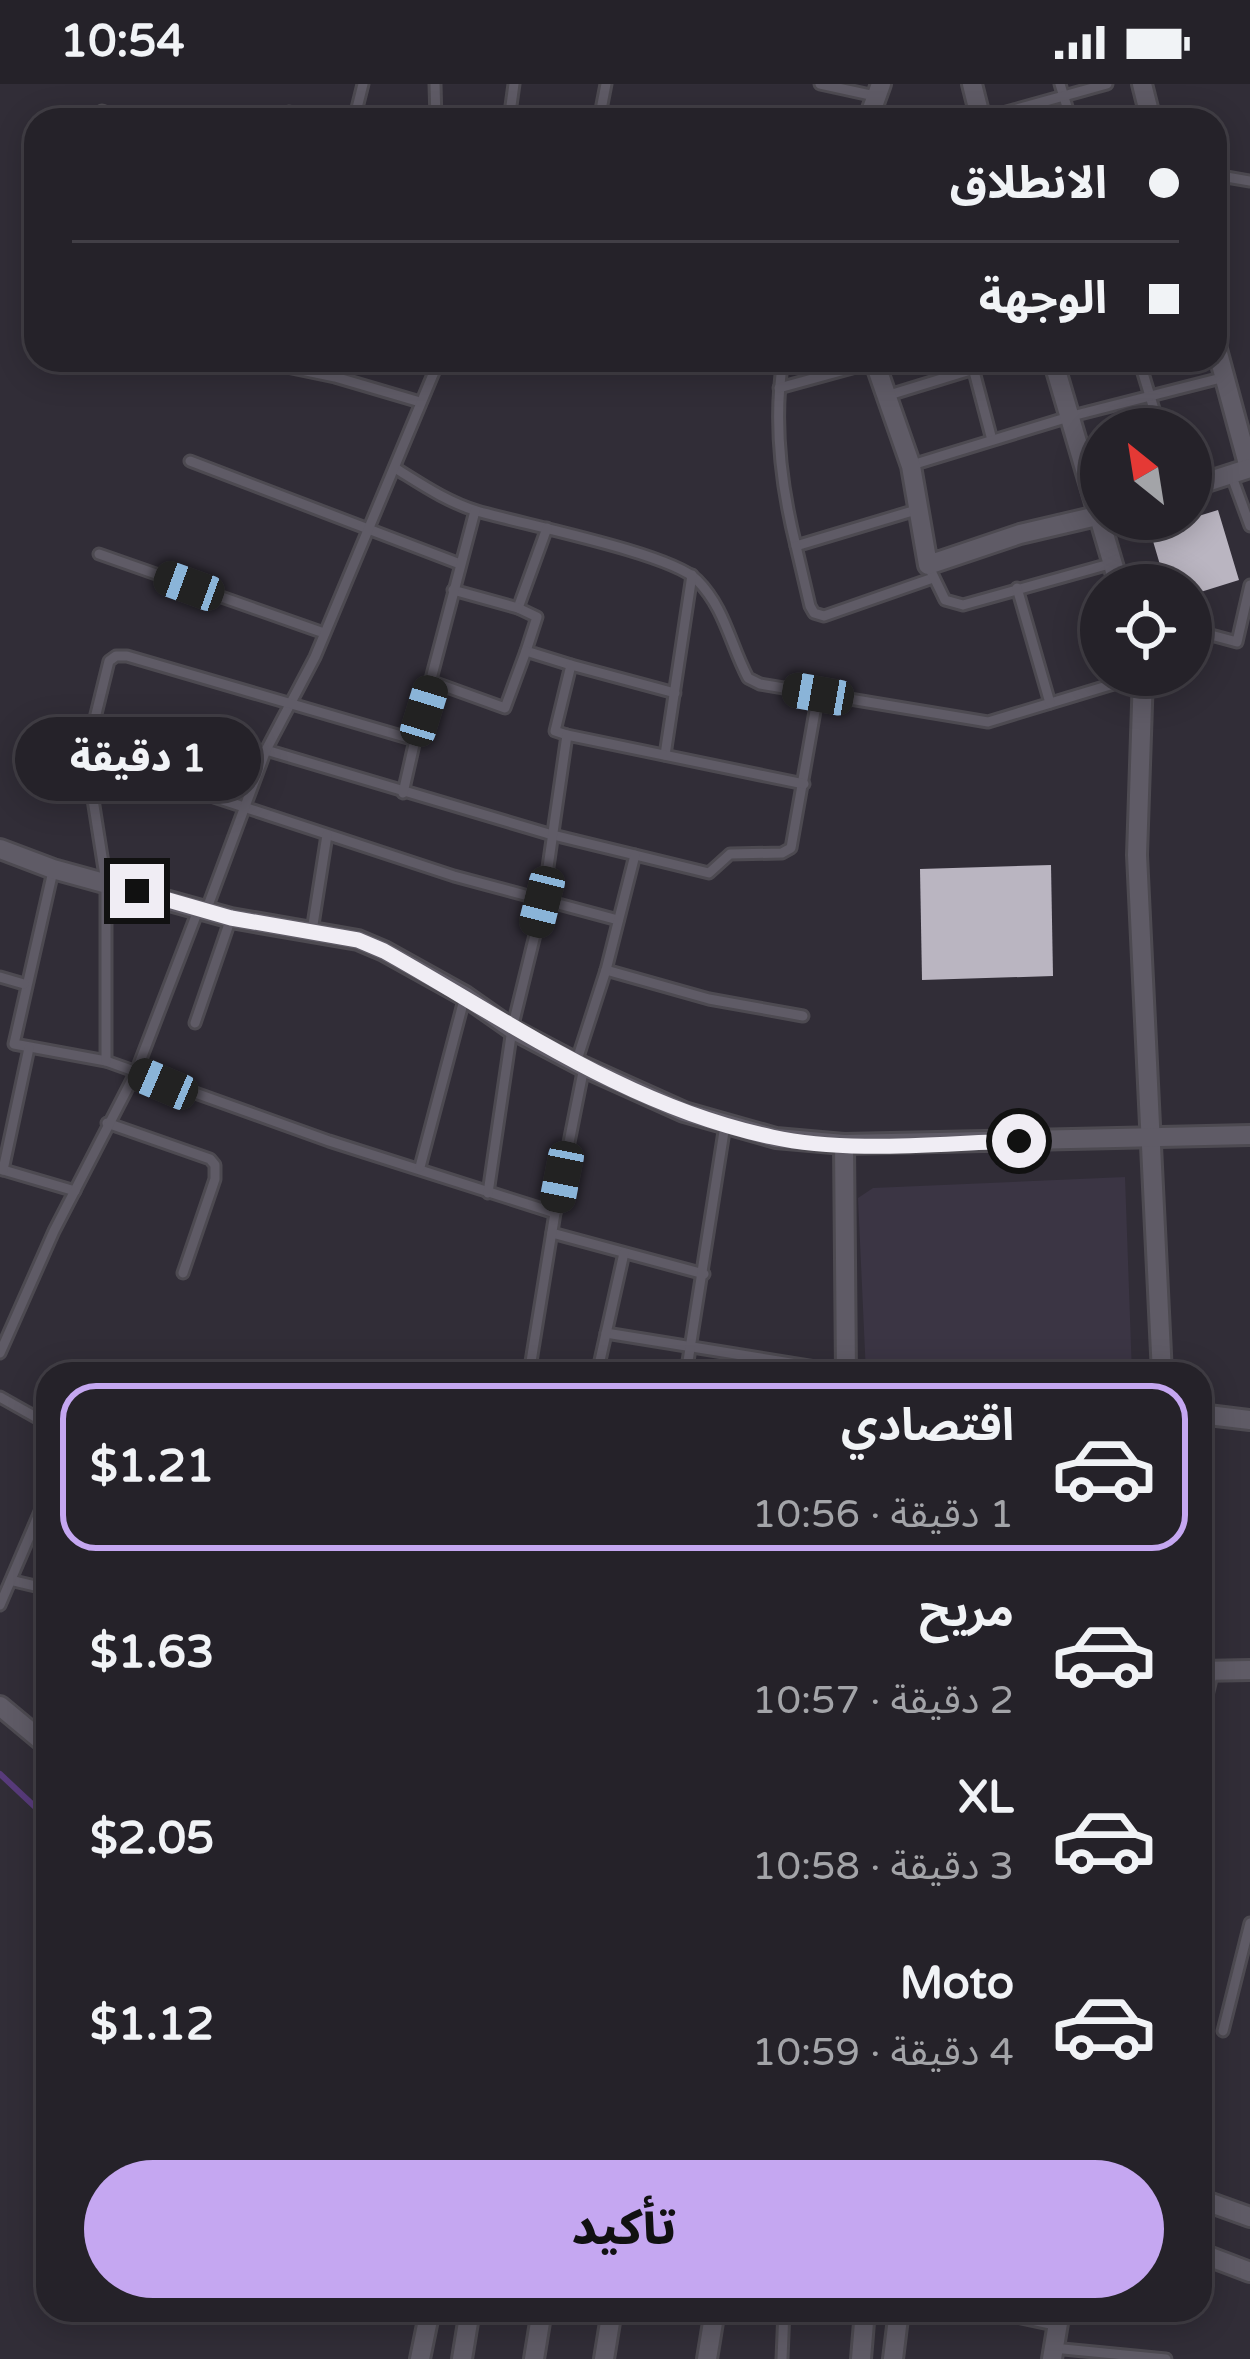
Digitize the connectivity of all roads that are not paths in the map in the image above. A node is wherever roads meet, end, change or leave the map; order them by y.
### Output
1 (820, 84) edge
2 (1060, 84) edge
3 (1107, 84) edge
4 (878, 90) edge
5 (1064, 97) junction
6 (1023, 108) edge
7 (1067, 108) edge
8 (314, 372) edge
9 (434, 372) edge
10 (781, 372) edge
11 (835, 372) edge
12 (878, 372) edge
13 (950, 372) edge
14 (974, 372) edge
15 (1057, 372) edge
16 (1143, 372) edge
17 (1224, 372) edge
18 (1225, 377) junction
19 (778, 388) junction
20 (886, 396) junction
21 (1151, 398) junction
22 (420, 402) junction
23 (1154, 408) edge
24 (1072, 416) junction
25 (992, 440) junction
26 (1080, 445) edge
27 (190, 461) dead end
28 (910, 466) junction
29 (394, 468) junction
30 (1244, 470) edge
31 (1212, 480) edge
32 (916, 510) junction
33 (475, 511) junction
34 (1080, 520) edge
35 (1250, 526) edge
36 (547, 528) junction
37 (369, 530) junction
38 (1107, 540) edge
39 (796, 546) junction
40 (99, 554) dead end
41 (1113, 563) joint
42 (460, 564) junction
43 (931, 571) junction
44 (692, 574) junction
45 (1250, 585) edge
46 (1017, 588) junction
47 (453, 590) junction
48 (518, 608) junction
49 (324, 633) junction
50 (1212, 636) edge
51 (526, 651) junction
52 (571, 665) junction
53 (433, 682) junction
54 (675, 693) junction
55 (818, 694) junction
56 (1080, 694) edge
57 (1142, 696) edge
58 (293, 702) junction
59 (1050, 703) junction
60 (567, 736) junction
61 (416, 740) junction
62 (266, 750) junction
63 (86, 755) junction
64 (665, 755) junction
65 (804, 784) junction
66 (403, 793) junction
67 (242, 806) junction
68 (549, 834) junction
69 (327, 836) junction
70 (0, 849) edge
71 (635, 855) junction
72 (53, 869) junction
73 (106, 882) junction
74 (542, 902) junction
75 (202, 910) junction
76 (231, 918) junction
77 (618, 920) junction
78 (312, 931) junction
79 (607, 970) junction
80 (0, 977) edge
81 (24, 984) junction
82 (465, 996) junction
83 (803, 1016) dead end
84 (194, 1023) dead end
85 (512, 1029) junction
86 (0, 1042) edge
87 (14, 1044) junction
88 (28, 1048) junction
89 (106, 1061) junction
90 (580, 1065) junction
91 (136, 1072) junction
92 (107, 1123) junction
93 (725, 1125) junction
94 (1250, 1135) edge
95 (1151, 1138) junction
96 (844, 1144) junction
97 (420, 1167) junction
98 (1, 1169) edge
99 (74, 1191) junction
100 (488, 1192) junction
101 (555, 1213) junction
102 (552, 1233) junction
103 (624, 1253) junction
104 (183, 1273) dead end
105 (704, 1274) junction
106 (605, 1333) junction
107 (690, 1346) junction
108 (0, 1354) edge
109 (532, 1362) edge
110 (600, 1362) edge
111 (688, 1362) edge
112 (782, 1362) edge
113 (846, 1362) edge
114 (1161, 1362) edge
115 (0, 1397) edge
116 (1212, 1415) edge
117 (36, 1417) edge
118 (1250, 1420) edge
119 (36, 1523) edge
120 (14, 1581) junction
121 (36, 1586) edge
122 (0, 1605) edge
123 (1250, 1670) edge
124 (1212, 1671) edge
125 (0, 1706) edge
126 (36, 1736) edge
127 (1250, 1923) edge
128 (1223, 2031) dead end
129 (1212, 2204) edge
130 (1250, 2217) edge
131 (1212, 2258) edge
132 (1250, 2272) edge
133 (428, 2322) edge
134 (468, 2322) edge
135 (540, 2322) edge
136 (610, 2322) edge
137 (713, 2322) edge
138 (784, 2322) edge
139 (864, 2322) edge
140 (898, 2322) edge
141 (1057, 2322) edge
142 (1052, 2354) edge
143 (420, 2359) edge
144 (461, 2359) edge
145 (534, 2359) edge
146 (604, 2359) edge
147 (707, 2359) edge
148 (782, 2359) edge
149 (861, 2359) edge
150 (893, 2359) edge
151 (1166, 2359) edge

1 - 4 lane
2 - 5 lane
3 - 5 lane
5 - 6 lane
5 - 7 lane
8 - 22 lane
9 - 22 lane
10 - 19 lane
11 - 19 lane
12 - 20 street
13 - 20 lane
14 - 25 lane
15 - 24 street
16 - 21 lane
17 - 18 street
18 - 21 lane
18 - 30 street
19 - 39 lane
20 - 28 street
21 - 23 lane
21 - 24 lane
22 - 29 lane
24 - 25 lane
24 - 26 street
25 - 28 lane
27 - 37 lane
28 - 32 street
29 - 33 lane
29 - 37 lane
30 - 31 street
30 - 35 lane
32 - 39 lane
32 - 43 street
33 - 36 lane
33 - 42 lane
34 - 43 street
36 - 44 lane
36 - 48 lane
37 - 42 lane
37 - 49 lane
38 - 41 street
39 - 43 lane
40 - 49 lane
41 - 46 lane
42 - 47 lane
43 - 46 lane
44 - 54 lane
44 - 55 lane
45 - 50 lane
46 - 59 lane
47 - 48 lane
47 - 53 lane
48 - 51 lane
49 - 58 lane
51 - 52 lane
51 - 53 lane
52 - 54 lane
52 - 60 lane
53 - 61 lane
54 - 64 lane
55 - 59 lane
55 - 65 lane
56 - 59 lane
57 - 95 street
58 - 61 lane
58 - 62 lane
58 - 63 lane
60 - 64 lane
60 - 68 lane
61 - 66 lane
62 - 66 lane
62 - 67 lane
63 - 67 lane
63 - 73 lane
64 - 65 lane
65 - 71 lane
66 - 68 lane
67 - 69 lane
67 - 75 lane
68 - 71 lane
68 - 74 lane
69 - 74 lane
69 - 78 lane
70 - 72 street
71 - 77 lane
72 - 73 street
72 - 81 lane
73 - 75 street
73 - 89 lane
74 - 77 lane
74 - 85 lane
75 - 76 street
75 - 91 lane
76 - 78 street
76 - 84 lane
77 - 79 lane
78 - 82 street
79 - 83 lane
79 - 90 lane
80 - 81 lane
81 - 87 lane
82 - 85 street
82 - 97 lane
85 - 90 street
85 - 100 lane
86 - 87 lane
87 - 88 lane
88 - 89 lane
88 - 98 lane
89 - 91 lane
90 - 93 street
90 - 101 lane
91 - 92 lane
91 - 97 lane
92 - 99 lane
92 - 104 lane
93 - 96 street
93 - 105 lane
94 - 95 street
95 - 96 street
95 - 114 street
96 - 113 street
97 - 100 lane
98 - 99 lane
99 - 108 lane
100 - 101 lane
101 - 102 lane
102 - 103 lane
102 - 109 lane
103 - 105 lane
103 - 106 lane
105 - 107 lane
106 - 107 lane
106 - 110 lane
107 - 111 lane
107 - 112 lane
115 - 117 lane
116 - 118 street
119 - 120 lane
120 - 121 lane
120 - 122 lane
123 - 124 street
125 - 126 street
127 - 128 lane
129 - 130 street
131 - 132 street
133 - 143 street
134 - 144 street
135 - 145 street
136 - 146 street
137 - 147 street
138 - 148 lane
139 - 149 street
140 - 150 street
141 - 142 street
142 - 151 lane

